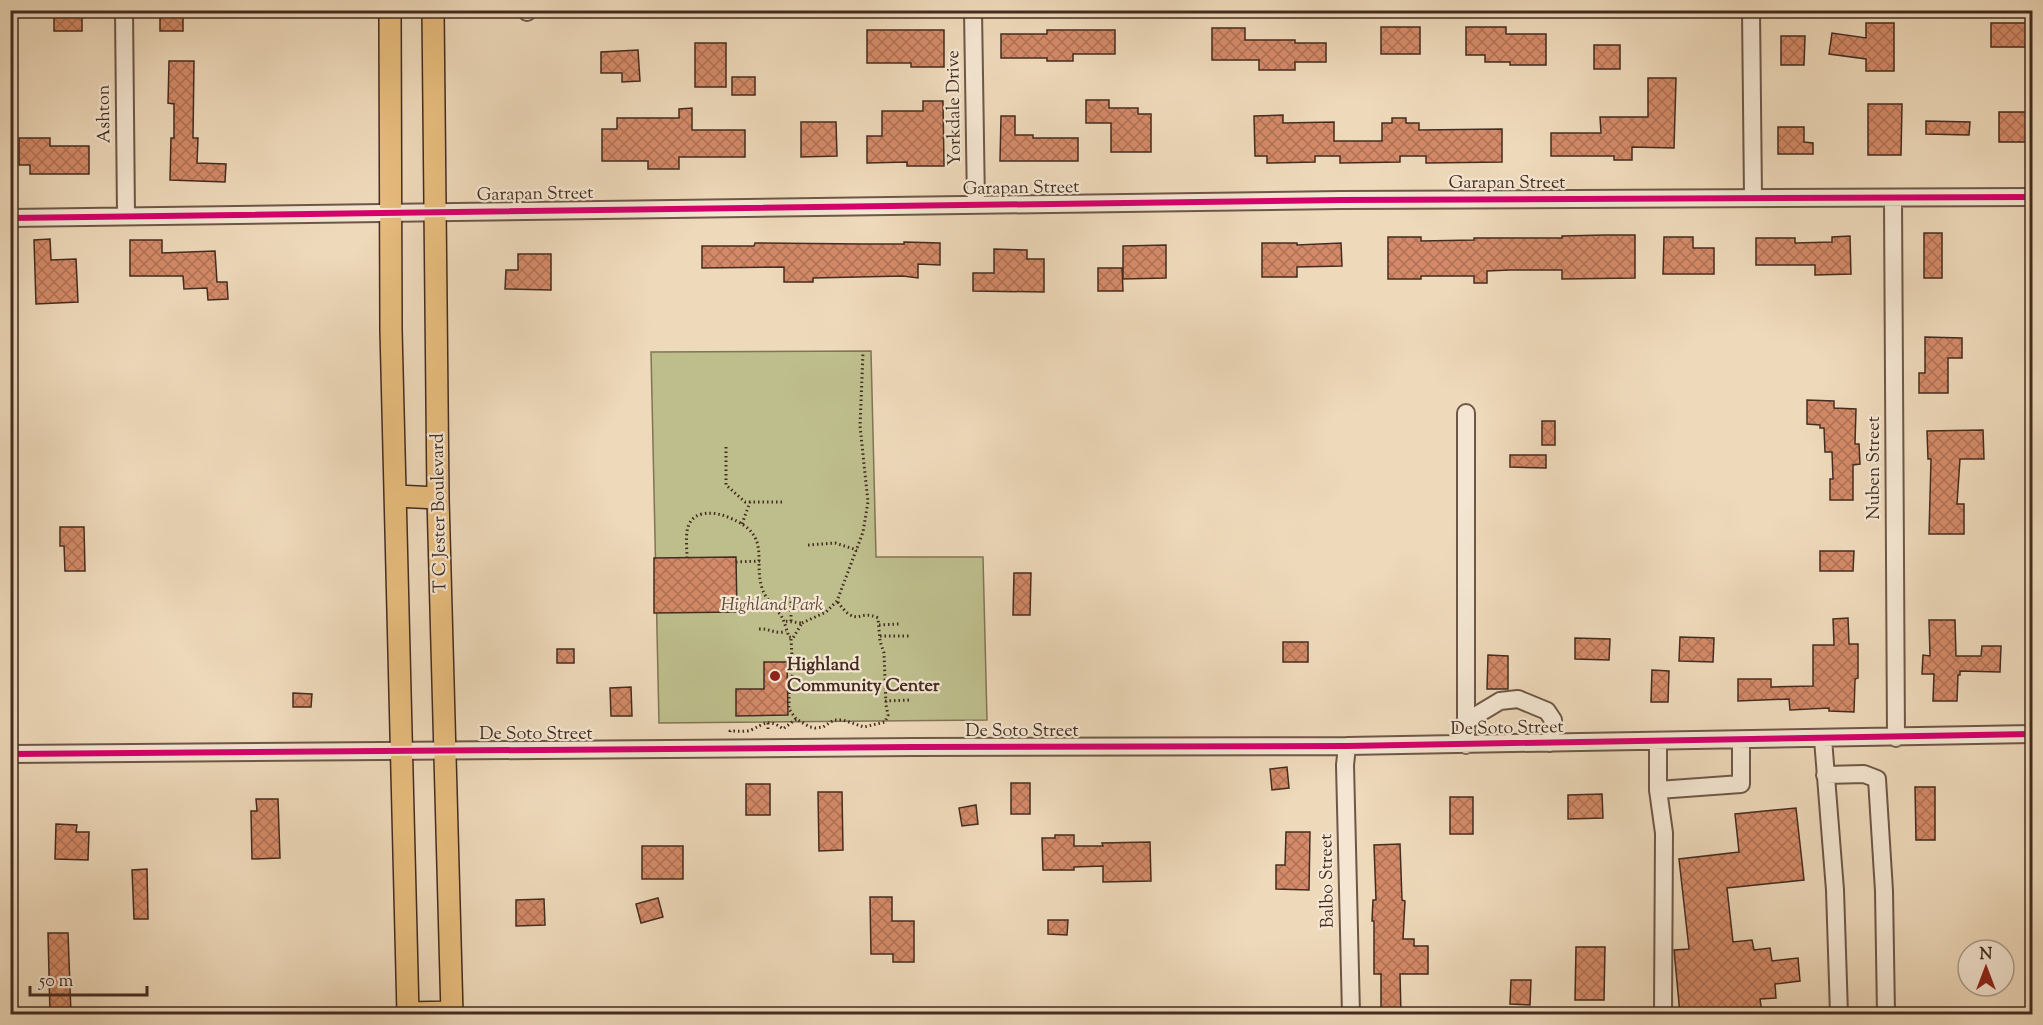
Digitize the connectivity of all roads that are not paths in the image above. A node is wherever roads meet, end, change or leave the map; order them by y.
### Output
1 (124, 10) edge
2 (390, 10) edge
3 (433, 10) edge
4 (973, 10) edge
5 (1752, 10) edge
6 (1753, 197) junction
7 (2032, 197) edge
8 (1893, 198) junction
9 (976, 205) junction
10 (436, 211) junction
11 (390, 212) junction
12 (126, 216) junction
13 (10, 218) edge
14 (1466, 413) dead end
15 (396, 496) junction
16 (438, 498) junction
17 (1465, 722) junction
18 (2032, 734) edge
19 (1896, 738) junction
20 (1822, 739) junction
21 (1741, 740) junction
22 (1658, 742) junction
23 (1550, 743) junction
24 (1466, 745) junction
25 (1347, 746) junction
26 (446, 750) junction
27 (402, 751) junction
28 (10, 754) edge
29 (1826, 775) junction
30 (1658, 790) junction
31 (452, 1013) edge
32 (408, 1014) edge
33 (1351, 1014) edge
34 (1663, 1014) edge
35 (1839, 1014) edge
36 (1886, 1014) edge

1 - 12 street, Ashton
2 - 11 main road
3 - 10 main road, T C Jester Boulevard
4 - 9 street, Yorkdale Drive
5 - 6 street
6 - 8 street, Garapan Street
6 - 9 street, Garapan Street
7 - 8 street, Garapan Street
8 - 19 street, Nuben Street
9 - 10 street, Garapan Street
10 - 11 street, Garapan Street
10 - 16 main road, T C Jester Boulevard
11 - 12 street, Garapan Street
11 - 15 main road
12 - 13 street, Garapan Street
14 - 17 street
15 - 16 main road
15 - 27 main road
16 - 26 main road, T C Jester Boulevard
17 - 23 street
17 - 24 street
18 - 19 street, De Soto Street
19 - 20 street, De Soto Street
20 - 21 street, De Soto Street
20 - 29 street
21 - 22 street, De Soto Street
21 - 30 street
22 - 23 street, De Soto Street
22 - 30 street
23 - 24 street, De Soto Street
24 - 25 street, De Soto Street
25 - 26 street, De Soto Street
25 - 33 street, Balbo Street
26 - 27 street, De Soto Street
26 - 31 main road, T C Jester Boulevard
27 - 28 street, De Soto Street
27 - 32 main road
29 - 35 street
29 - 36 street
30 - 34 street
31 - 32 main road

